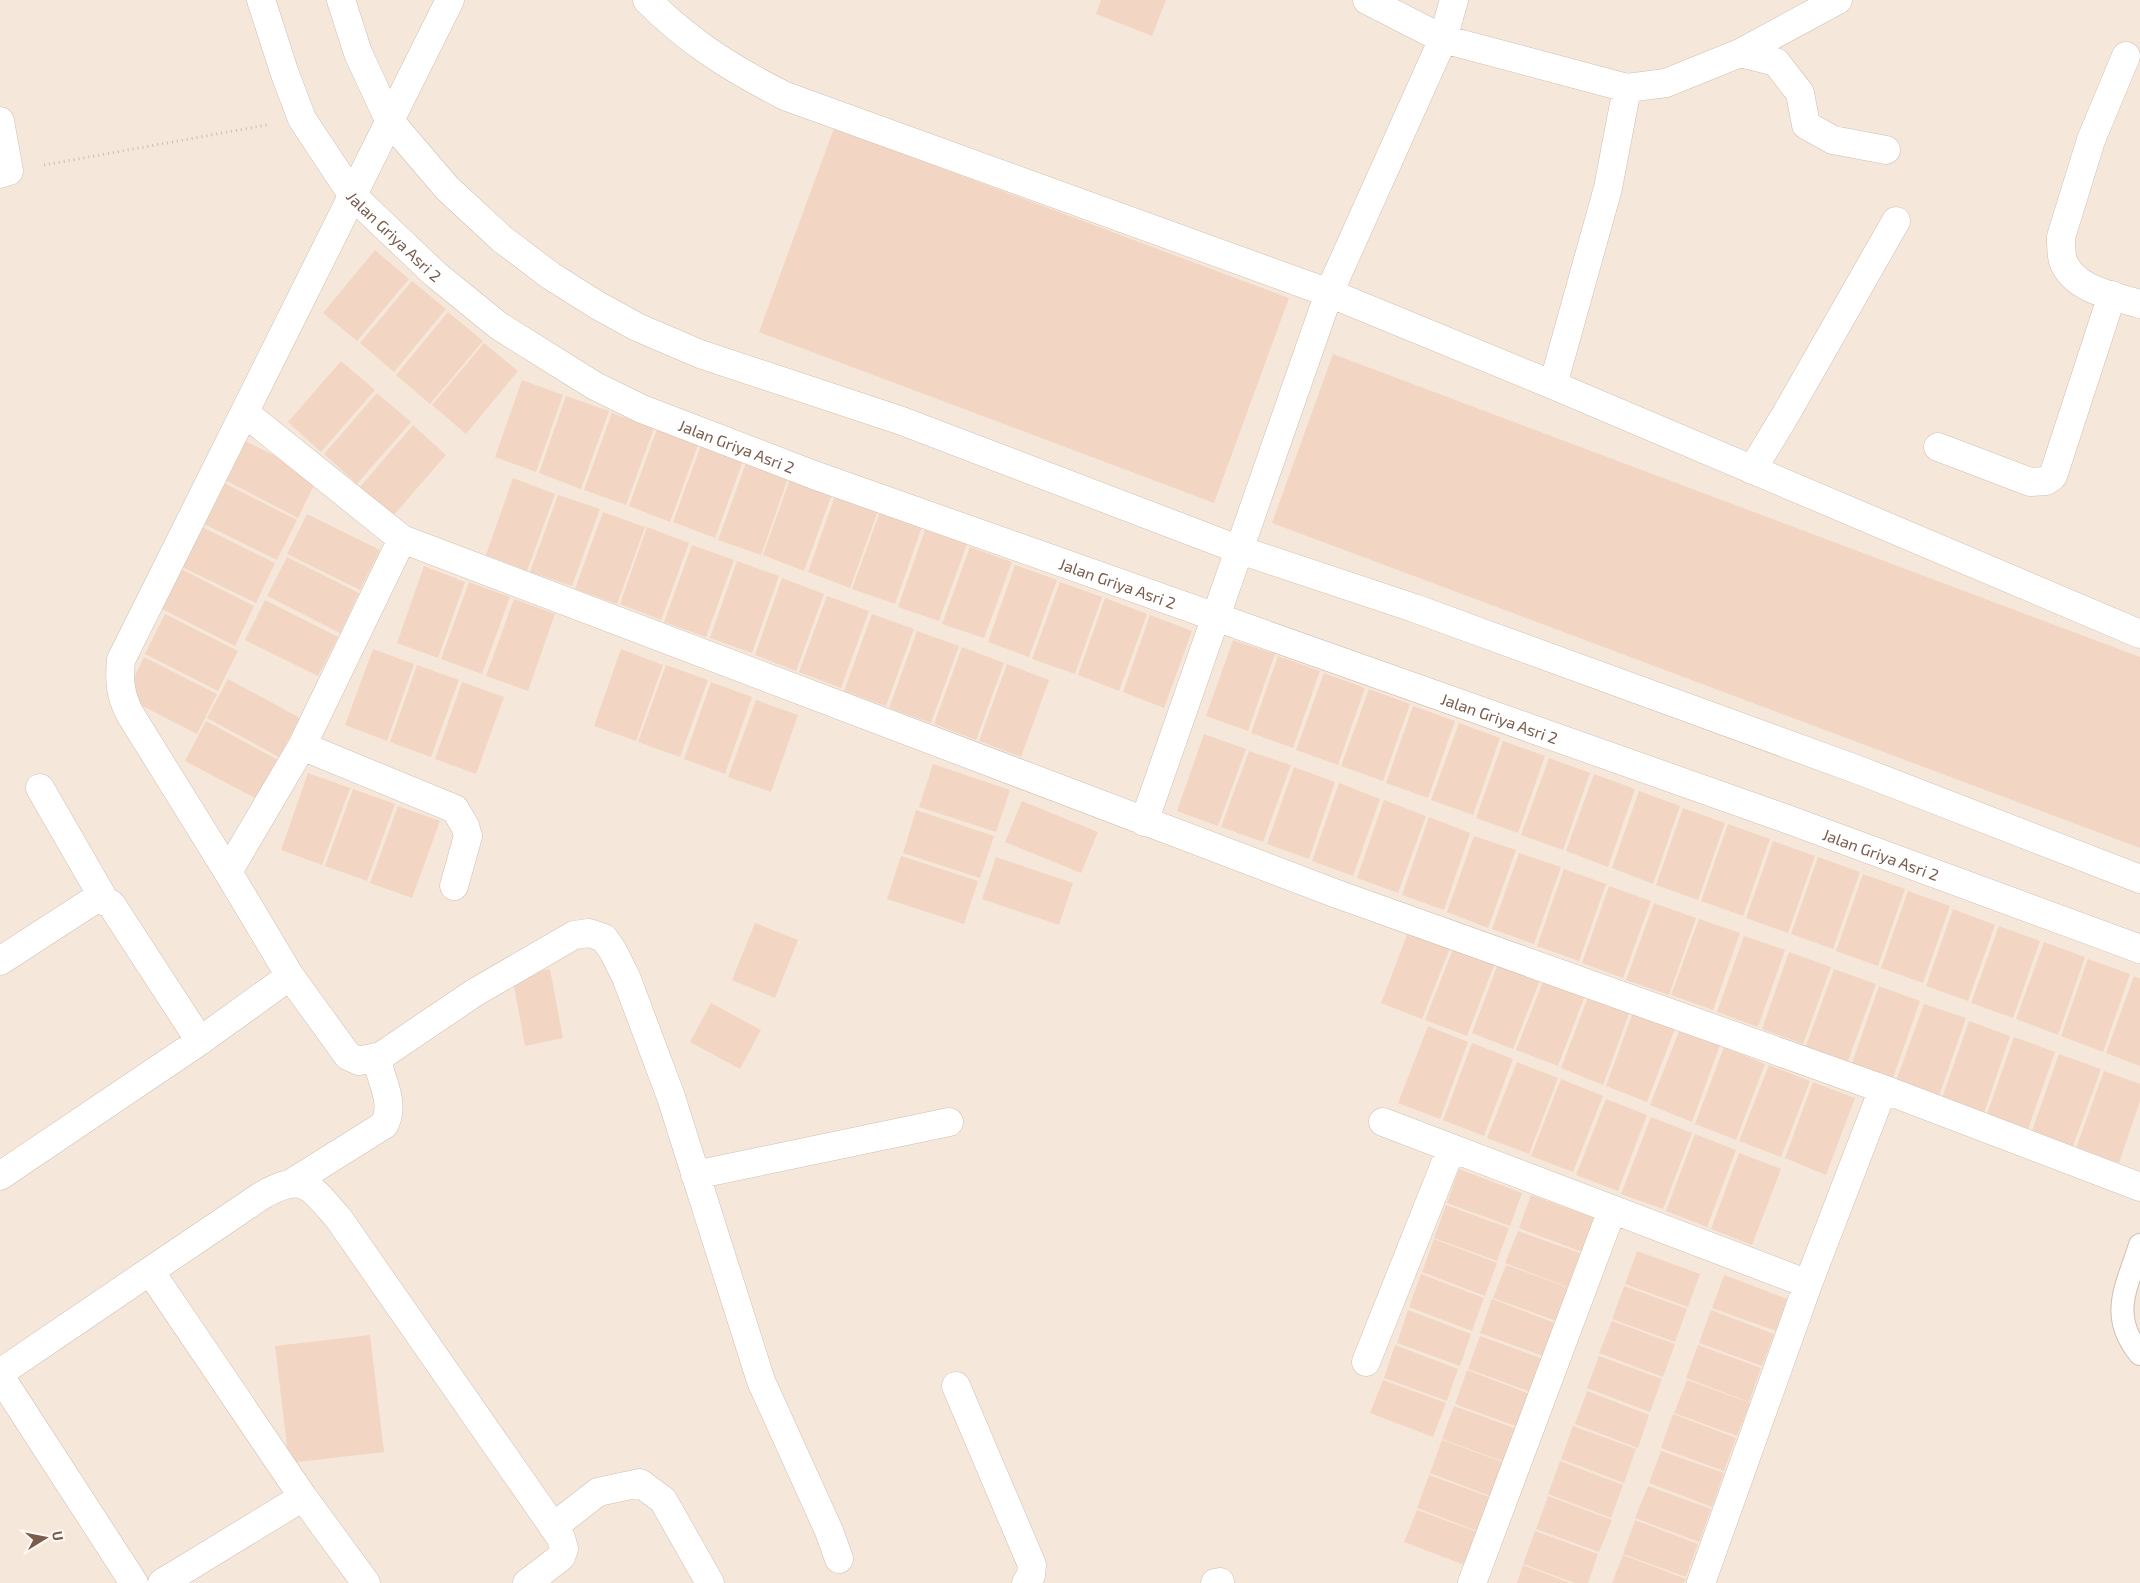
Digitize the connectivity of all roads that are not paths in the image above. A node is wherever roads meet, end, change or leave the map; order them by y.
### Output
1 (262, 0) edge
2 (341, 0) edge
3 (450, 0) edge
4 (648, 0) edge
5 (1367, 0) edge
6 (1454, 0) edge
7 (1838, 0) edge
8 (1443, 39) junction
9 (1740, 53) junction
10 (2126, 56) dead end
11 (1627, 88) junction
12 (0, 121) edge
13 (388, 125) junction
14 (1886, 150) dead end
15 (5, 172) edge
16 (355, 191) junction
17 (1896, 221) dead end
18 (1330, 293) junction
19 (2112, 295) junction
20 (2140, 304) edge
21 (1553, 385) junction
22 (245, 412) junction
23 (1938, 447) dead end
24 (1752, 470) junction
25 (402, 539) junction
26 (1239, 553) junction
27 (1217, 614) junction
28 (2140, 634) edge
29 (302, 746) junction
30 (40, 788) dead end
31 (1144, 822) junction
32 (228, 872) junction
33 (2140, 879) edge
34 (454, 886) dead end
35 (106, 901) junction
36 (2140, 948) edge
37 (0, 961) edge
38 (290, 976) junction
39 (200, 1042) junction
40 (376, 1058) junction
41 (1883, 1089) junction
42 (949, 1122) dead end
43 (1383, 1122) dead end
44 (1451, 1149) junction
45 (695, 1174) junction
46 (0, 1176) edge
47 (293, 1182) junction
48 (2140, 1187) edge
49 (1612, 1210) junction
50 (2140, 1245) edge
51 (150, 1271) junction
52 (1808, 1284) junction
53 (2140, 1354) edge
54 (1366, 1362) dead end
55 (0, 1374) edge
56 (956, 1386) dead end
57 (303, 1497) junction
58 (553, 1527) junction
59 (839, 1560) dead end
60 (1220, 1582) edge
61 (134, 1583) edge
62 (162, 1583) edge
63 (366, 1583) edge
64 (527, 1583) edge
65 (710, 1583) edge
66 (1026, 1583) edge
67 (1215, 1583) edge
68 (1472, 1583) edge
69 (1701, 1583) edge

1 - 16 street, Jalan Griya Asri 2
2 - 13 street
3 - 13 street
4 - 18 street
5 - 8 street
6 - 8 street
7 - 9 street
8 - 11 street
8 - 18 street
9 - 11 street
9 - 14 street
10 - 19 street
11 - 21 street
12 - 15 street
13 - 16 street
13 - 26 street
16 - 22 street
16 - 27 street, Jalan Griya Asri 2
17 - 24 street
18 - 21 street
18 - 26 street
19 - 20 street
19 - 23 street
21 - 24 street
22 - 25 street
22 - 32 street
24 - 28 street
25 - 29 street
25 - 31 street
26 - 27 street
26 - 33 street
27 - 31 street
27 - 36 street, Jalan Griya Asri 2
29 - 32 street
29 - 34 street
30 - 35 street
31 - 41 street
32 - 38 street
35 - 37 street
35 - 39 street
38 - 39 street
38 - 40 street
39 - 46 street
40 - 45 street
40 - 47 street
41 - 48 street
41 - 52 street
42 - 45 street
43 - 44 street
44 - 49 street
44 - 54 street
45 - 59 street
47 - 51 street
47 - 58 street
49 - 52 street
49 - 68 street
50 - 53 lane
51 - 55 street
51 - 57 street
52 - 69 street
55 - 61 street
56 - 66 street
57 - 62 street
57 - 63 street
58 - 64 street
58 - 65 street
60 - 67 street

